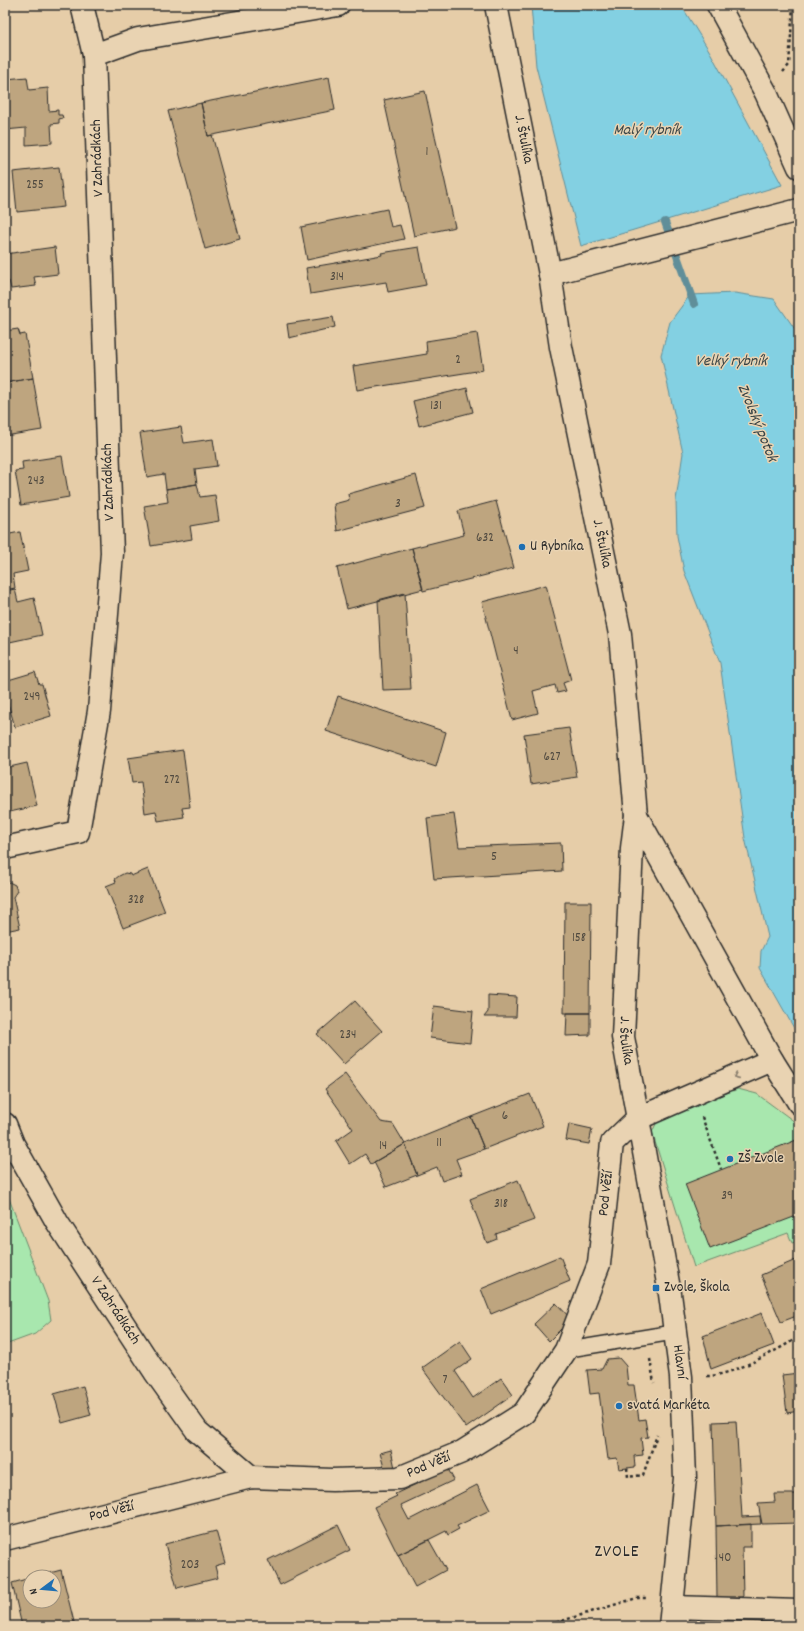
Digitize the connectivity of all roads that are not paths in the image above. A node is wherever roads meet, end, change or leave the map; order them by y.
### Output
1 (82, 5) edge
2 (338, 5) edge
3 (496, 5) edge
4 (718, 5) edge
5 (94, 55) junction
6 (799, 167) edge
7 (799, 210) edge
8 (550, 274) junction
9 (636, 815) junction
10 (5, 848) edge
11 (772, 1060) junction
12 (799, 1104) edge
13 (637, 1119) junction
14 (5, 1124) edge
15 (676, 1332) junction
16 (566, 1350) junction
17 (251, 1477) junction
18 (5, 1539) edge
19 (799, 1611) edge
20 (674, 1614) edge

1 - 5 street, V Zahrádkách
2 - 5 street
3 - 8 street, J. Štulíka
4 - 6 street
5 - 10 street, V Zahrádkách
7 - 8 street
8 - 9 street, J. Štulíka
9 - 11 street, J. Štulíka
9 - 13 street, J. Štulíka
11 - 12 street, J. Štulíka
11 -> 13 street
13 - 15 street, Hlavní
13 - 16 street, Pod Věží
14 - 17 street, V Zahrádkách
15 - 16 lane
15 - 20 street, Hlavní
16 - 17 street, Pod Věží
17 - 18 street, Pod Věží
19 - 20 street

